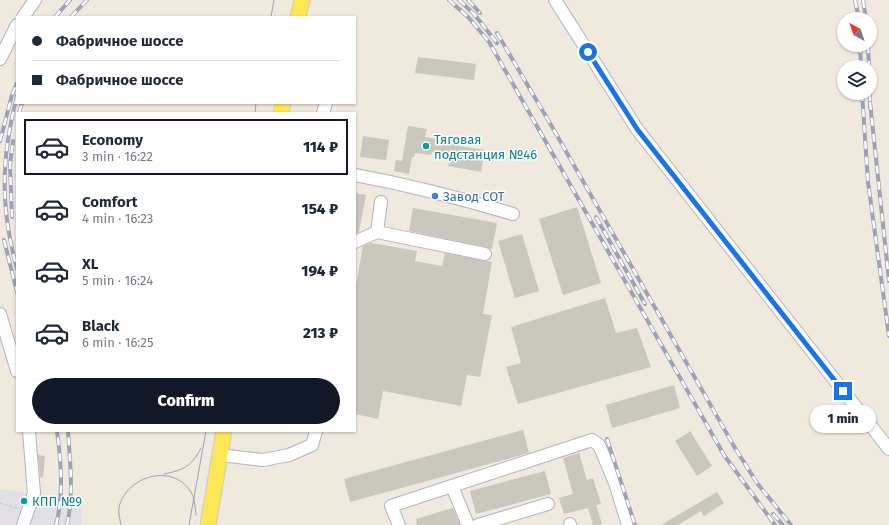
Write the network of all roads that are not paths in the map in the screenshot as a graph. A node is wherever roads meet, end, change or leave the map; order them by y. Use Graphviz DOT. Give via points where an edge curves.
graph roads {
  1 [pos="35,0"];
  2 [pos="302,0"];
  3 [pos="555,0"];
  4 [pos="24,16"];
  5 [pos="298,16"];
  6 [pos="16,27"];
  7 [pos="0,59"];
  8 [pos="356,175"];
  9 [pos="381,202"];
  10 [pos="513,214"];
  11 [pos="377,232"];
  12 [pos="356,242"];
  13 [pos="485,254"];
  14 [pos="0,314"];
  15 [pos="16,368"];
  16 [pos="29,432"];
  17 [pos="224,432"];
  18 [pos="316,432"];
  19 [pos="889,449"];
  20 [pos="220,455"];
  21 [pos="452,486"];
  22 [pos="548,504"];
  23 [pos="23,525"];
  24 [pos="208,525"];
  25 [pos="398,525"];
  26 [pos="468,525"];
  27 [pos="478,525"];
  28 [pos="628,525"];
  1 -- 4 [label="street"];
  2 -- 5 [label="main road"];
  3 -- 19 [label="street" via="637,129"];
  6 -- 7 [label="street"];
  8 -- 10 [label="street" via="454,196"];
  9 -- 11 [label="street"];
  11 -- 12 [label="street"];
  11 -- 13 [label="street"];
  14 -- 15 [label="street"];
  16 -- 23 [label="street" via="34,493"];
  17 -- 20 [label="main road"];
  18 -- 20 [label="street" via="312,445 289,455 263,460"];
  20 -- 24 [label="main road"];
  21 -- 25 [label="street" via="391,506"];
  21 -- 26 [label="street"];
  21 -- 28 [label="street" via="592,440 600,445"];
  22 -- 27 [label="street"];
}
